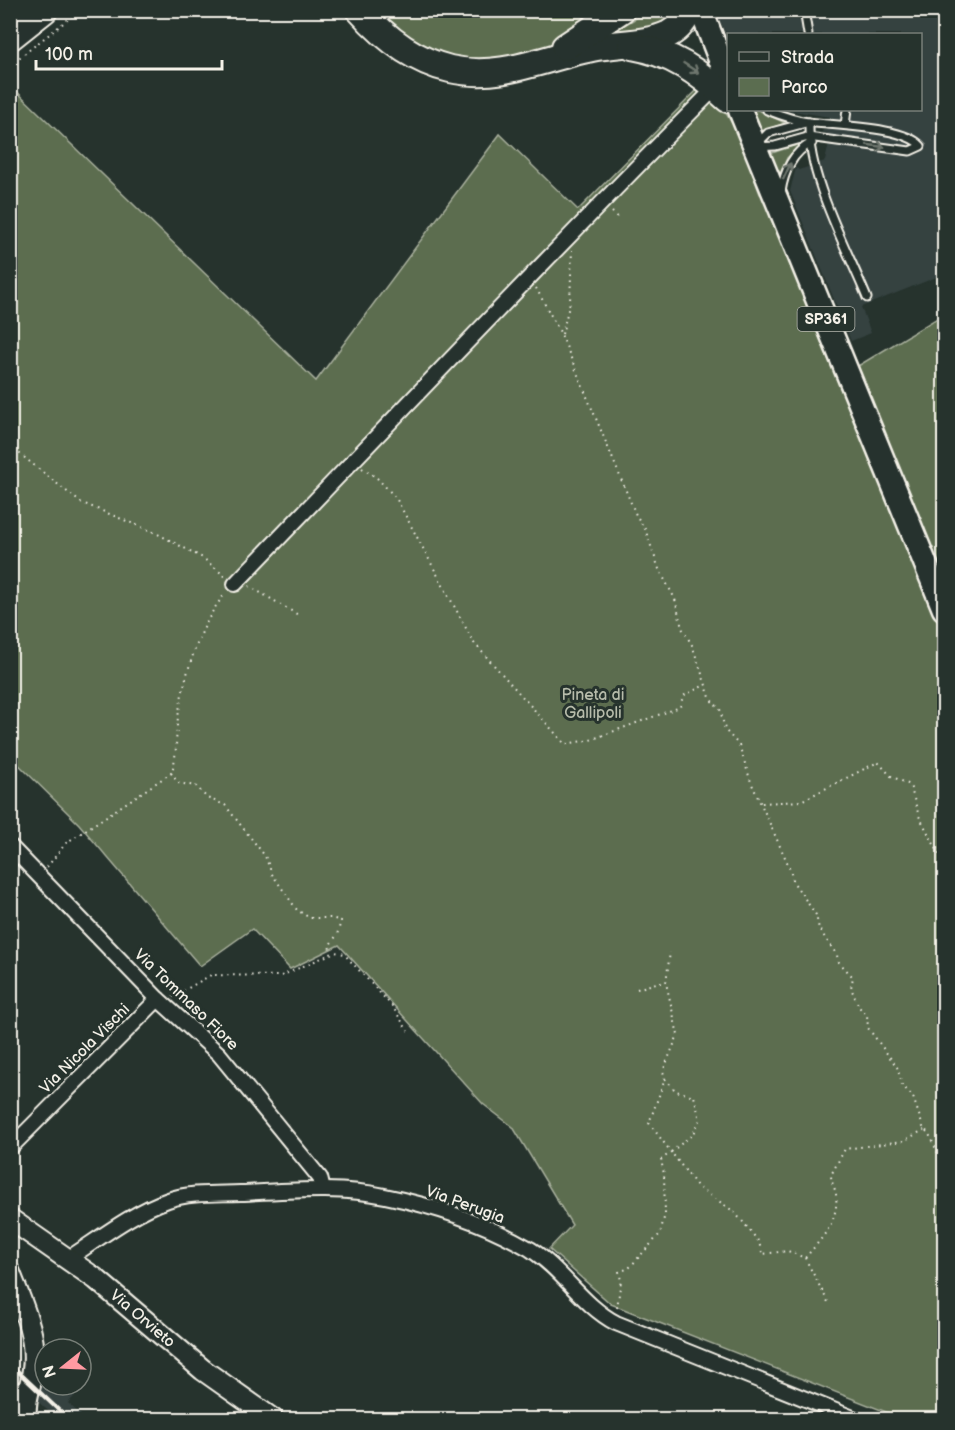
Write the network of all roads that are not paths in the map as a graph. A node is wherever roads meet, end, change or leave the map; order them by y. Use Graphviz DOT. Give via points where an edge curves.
graph roads {
  1 [pos="29,10"];
  2 [pos="44,10"];
  3 [pos="360,10"];
  4 [pos="368,10"];
  5 [pos="612,10"];
  6 [pos="621,10"];
  7 [pos="690,10"];
  8 [pos="701,10"];
  9 [pos="804,10"];
  10 [pos="10,26"];
  11 [pos="589,33"];
  12 [pos="808,33"];
  13 [pos="387,36"];
  14 [pos="10,37"];
  15 [pos="623,44"];
  16 [pos="539,62"];
  17 [pos="724,89"];
  18 [pos="740,111"];
  19 [pos="770,111"];
  20 [pos="847,111"];
  21 [pos="808,122"];
  22 [pos="845,125"];
  23 [pos="809,141"];
  24 [pos="754,147"];
  25 [pos="779,206"];
  26 [pos="867,298"];
  27 [pos="237,581"];
  28 [pos="945,609"];
  29 [pos="10,846"];
  30 [pos="161,1001"];
  31 [pos="10,1148"];
  32 [pos="323,1190"];
  33 [pos="10,1219"];
  34 [pos="66,1260"];
  35 [pos="10,1273"];
  36 [pos="18,1392"];
  37 [pos="26,1419"];
  38 [pos="274,1419"];
  39 [pos="858,1419"];
  1 -- 10 [label="highway"];
  2 -- 14 [label="highway"];
  3 -- 13 [label="highway"];
  4 -- 13 [label="highway"];
  5 -- 11 [label="highway"];
  6 -- 11 [label="highway"];
  7 -- 15 [label="highway" via="683,24 667,35"];
  8 -- 17 [label="main road"];
  9 -- 12 [label="lane"];
  11 -- 16 [label="highway"];
  13 -- 16 [label="highway" via="425,61 468,72 502,73"];
  15 -- 16 [label="highway"];
  15 -- 17 [label="highway, one-way" via="681,61"];
  17 -- 27 [label="street" via="529,274"];
  18 -- 24 [label="main road, SP361"];
  19 -- 21 [label="lane"];
  20 -- 22 [label="lane"];
  21 -- 22 [label="lane"];
  21 -- 23 [label="lane"];
  21 -- 24 [label="lane" via="768,134"];
  23 -- 22 [label="lane, one-way" via="830,139 910,151 921,146 909,137"];
  23 -- 24 [label="lane"];
  25 -- 23 [label="lane, one-way" via="783,179"];
  23 -- 26 [label="lane" via="815,170"];
  24 -- 25 [label="main road, SP361"];
  25 -- 28 [label="main road, SP361" via="934,574"];
  29 -- 30 [label="street, Via Tommaso Fiore"];
  30 -- 31 [label="street, Via Nicola Vischi"];
  30 -- 32 [label="street, Via Tommaso Fiore" via="219,1054 320,1178"];
  32 -- 34 [label="street, Via Perugia" via="170,1199 134,1216"];
  32 -- 39 [label="street, Via Perugia" via="384,1196 471,1221 532,1250 598,1313 616,1323"];
  33 -- 34 [label="street, Via Orvieto"];
  34 -- 38 [label="street, Via Orvieto" via="96,1279 203,1370"];
  35 -- 36 [label="street" via="32,1340 33,1369"];
  36 -- 37 [label="street"];
}
